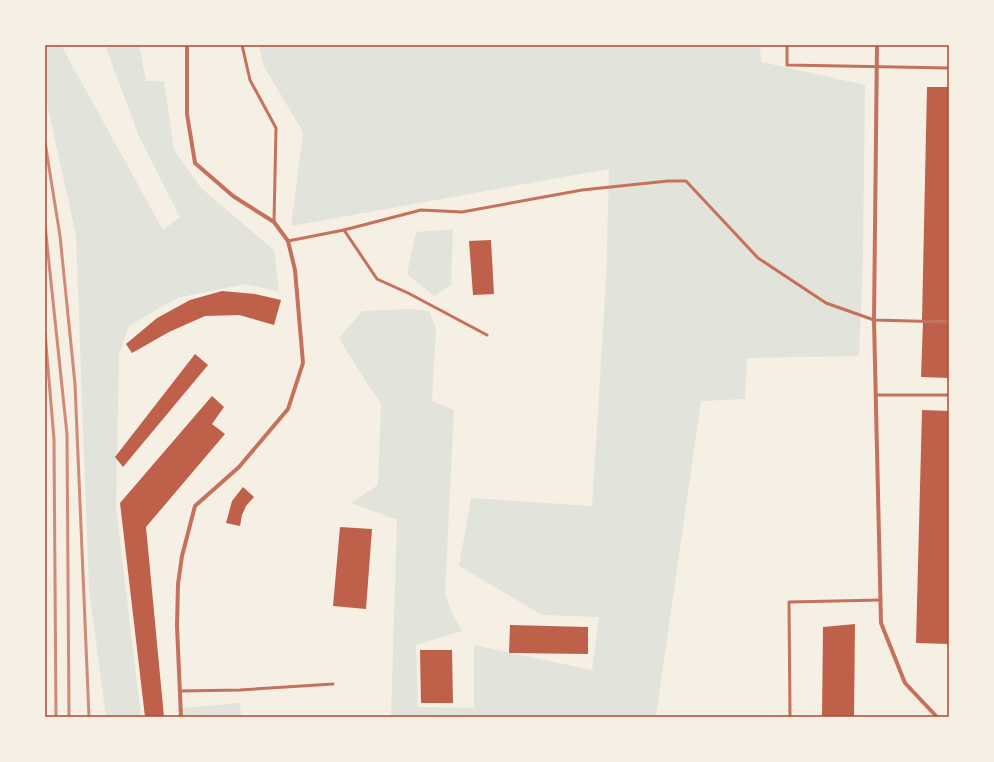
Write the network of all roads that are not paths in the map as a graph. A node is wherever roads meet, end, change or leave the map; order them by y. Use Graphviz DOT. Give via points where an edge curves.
graph roads {
  1 [pos="187,45"];
  2 [pos="242,45"];
  3 [pos="787,45"];
  4 [pos="877,45"];
  5 [pos="877,66"];
  6 [pos="949,68"];
  7 [pos="274,222"];
  8 [pos="344,230"];
  9 [pos="288,241"];
  10 [pos="874,320"];
  11 [pos="949,322"];
  12 [pos="487,336"];
  13 [pos="876,395"];
  14 [pos="949,395"];
  15 [pos="881,600"];
  16 [pos="334,684"];
  17 [pos="180,691"];
  18 [pos="181,717"];
  19 [pos="790,717"];
  20 [pos="937,717"];
  1 -- 7 [label="street" via="187,114 195,163 233,196"];
  2 -- 7 [label="lane" via="250,80 276,128"];
  3 -- 5 [label="lane" via="787,65"];
  4 -- 5 [label="street"];
  5 -- 6 [label="lane"];
  5 -- 10 [label="street"];
  7 -- 9 [label="street"];
  8 -- 9 [label="lane"];
  8 -- 10 [label="lane" via="421,210 462,212 582,190 686,181 758,258 826,302"];
  8 -- 12 [label="lane" via="377,279"];
  9 -- 17 [label="street" via="295,270 303,363 288,409 240,467 195,506 182,556 178,584"];
  10 -- 11 [label="lane"];
  10 -- 13 [label="street"];
  13 -- 14 [label="lane"];
  13 -- 15 [label="street"];
  15 -- 19 [label="lane" via="789,602"];
  15 -- 20 [label="street" via="881,623 905,683"];
  16 -- 17 [label="lane"];
  17 -- 18 [label="street"];
}
